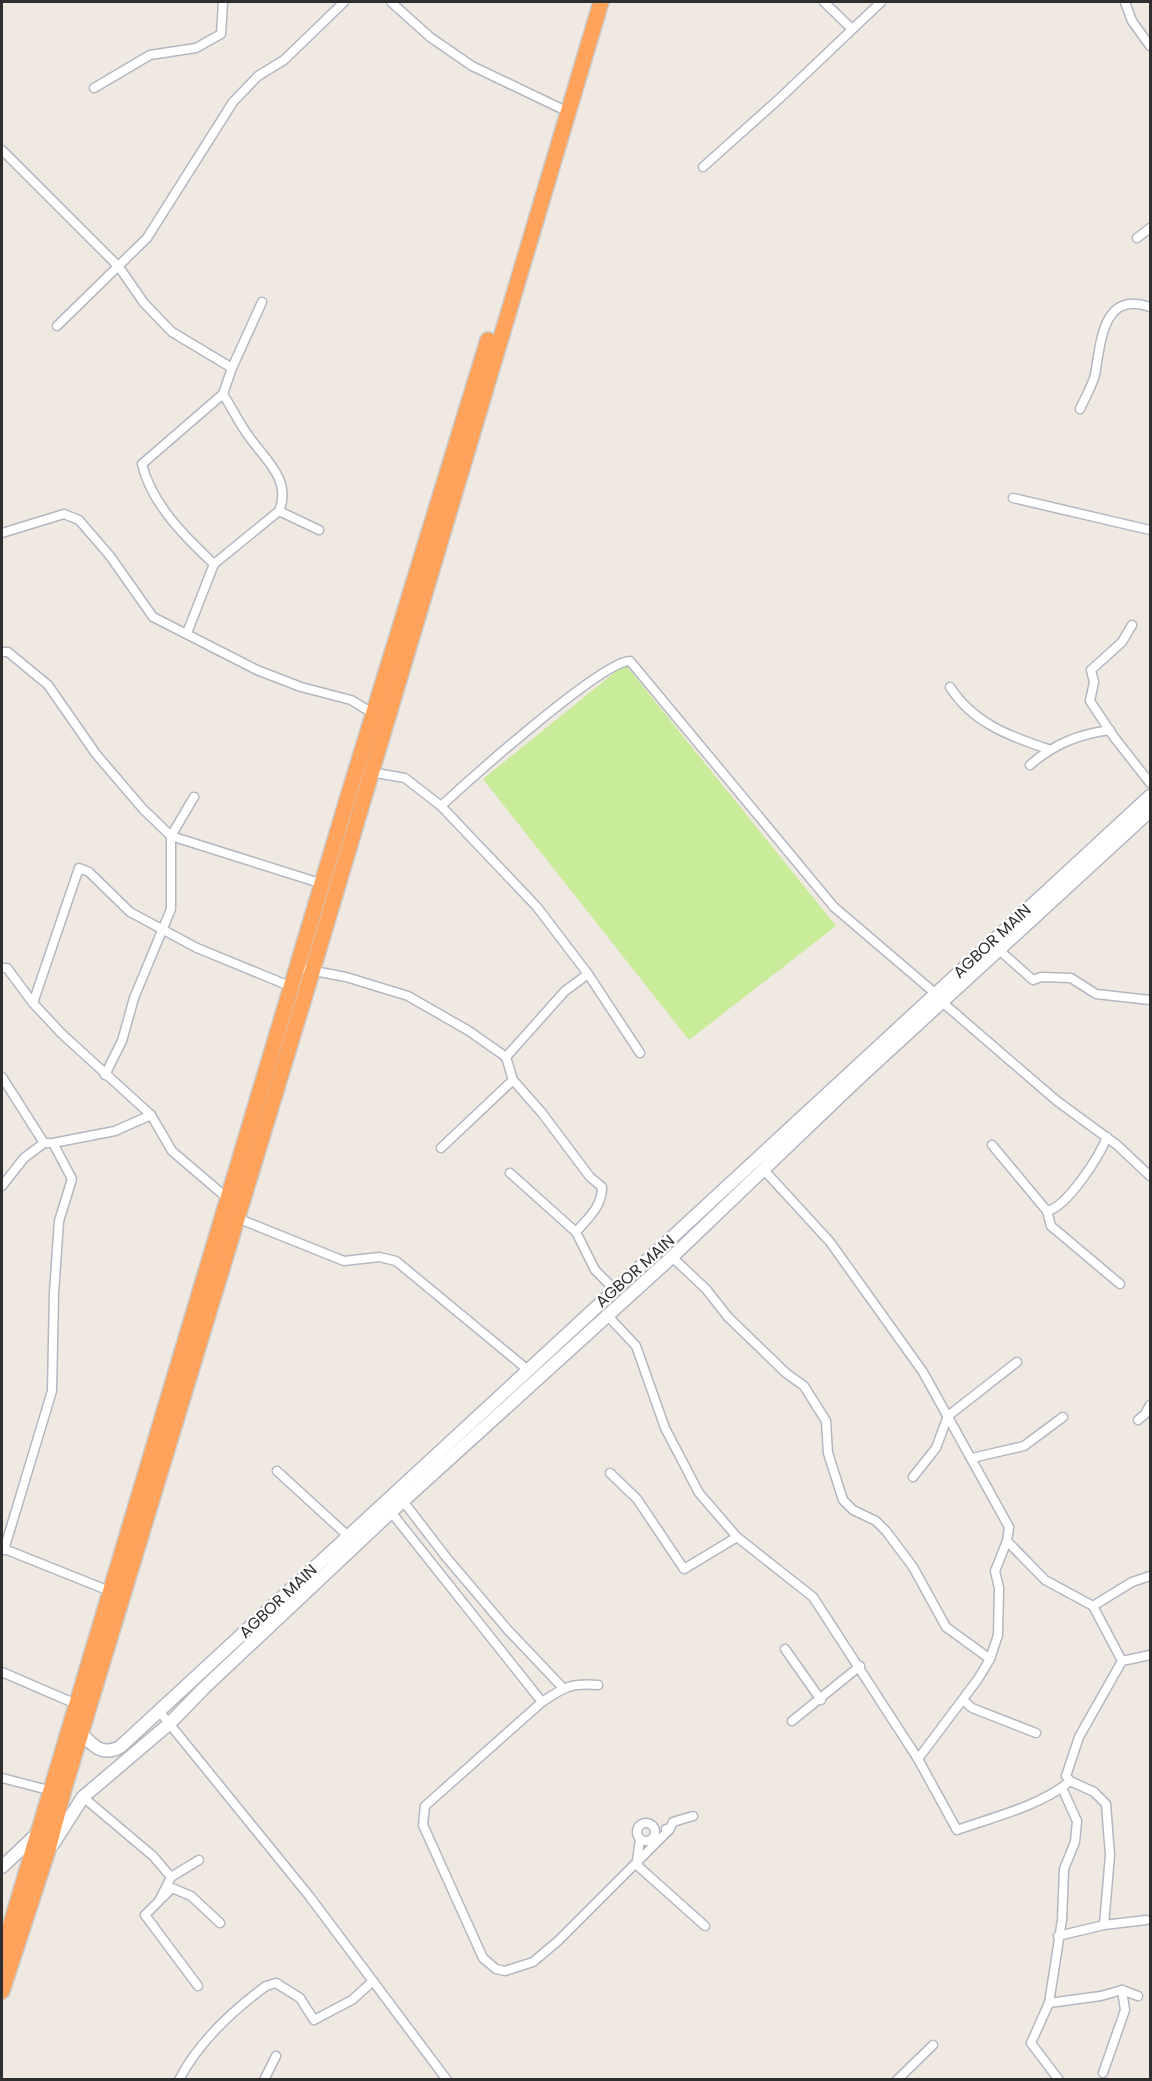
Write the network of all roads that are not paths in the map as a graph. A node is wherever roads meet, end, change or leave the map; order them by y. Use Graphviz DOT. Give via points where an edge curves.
graph roads {
  1 [pos="223,2"];
  2 [pos="344,2"];
  3 [pos="391,2"];
  4 [pos="590,2"];
  5 [pos="601,2"];
  6 [pos="824,2"];
  7 [pos="881,2"];
  8 [pos="1125,2"];
  9 [pos="852,29"];
  10 [pos="1150,46"];
  11 [pos="94,88"];
  12 [pos="560,108"];
  13 [pos="2,150"];
  14 [pos="703,167"];
  15 [pos="1150,228"];
  16 [pos="1137,238"];
  17 [pos="119,267"];
  18 [pos="262,302"];
  19 [pos="1150,307"];
  20 [pos="57,326"];
  21 [pos="232,368"];
  22 [pos="223,394"];
  23 [pos="1080,409"];
  24 [pos="1013,498"];
  25 [pos="279,512"];
  26 [pos="319,530"];
  27 [pos="1150,530"];
  28 [pos="2,533"];
  29 [pos="214,564"];
  30 [pos="1132,625"];
  31 [pos="187,633"];
  32 [pos="2,652"];
  33 [pos="950,687"];
  34 [pos="374,714"];
  35 [pos="1110,730"];
  36 [pos="1048,749"];
  37 [pos="1030,765"];
  38 [pos="370,772"];
  39 [pos="1150,783"];
  40 [pos="1150,796"];
  41 [pos="194,797"];
  42 [pos="441,806"];
  43 [pos="1150,811"];
  44 [pos="171,836"];
  45 [pos="323,884"];
  46 [pos="162,928"];
  47 [pos="999,950"];
  48 [pos="2,968"];
  49 [pos="305,970"];
  50 [pos="588,974"];
  51 [pos="292,987"];
  52 [pos="939,998"];
  53 [pos="1150,1000"];
  54 [pos="33,1003"];
  55 [pos="640,1053"];
  56 [pos="506,1057"];
  57 [pos="105,1074"];
  58 [pos="2,1077"];
  59 [pos="513,1080"];
  60 [pos="151,1115"];
  61 [pos="1107,1137"];
  62 [pos="49,1143"];
  63 [pos="992,1145"];
  64 [pos="441,1148"];
  65 [pos="764,1170"];
  66 [pos="510,1173"];
  67 [pos="1150,1176"];
  68 [pos="2,1186"];
  69 [pos="227,1198"];
  70 [pos="1047,1211"];
  71 [pos="237,1218"];
  72 [pos="576,1232"];
  73 [pos="672,1257"];
  74 [pos="1120,1284"];
  75 [pos="614,1289"];
  76 [pos="606,1314"];
  77 [pos="1017,1362"];
  78 [pos="528,1370"];
  79 [pos="1150,1405"];
  80 [pos="948,1416"];
  81 [pos="1063,1417"];
  82 [pos="1138,1420"];
  83 [pos="972,1458"];
  84 [pos="277,1471"];
  85 [pos="610,1473"];
  86 [pos="913,1477"];
  87 [pos="403,1501"];
  88 [pos="391,1512"];
  89 [pos="348,1536"];
  90 [pos="737,1538"];
  91 [pos="1007,1541"];
  92 [pos="3,1549"];
  93 [pos="1150,1576"];
  94 [pos="112,1592"];
  95 [pos="1094,1606"];
  96 [pos="785,1649"];
  97 [pos="1150,1655"];
  98 [pos="990,1659"];
  99 [pos="1122,1661"];
  100 [pos="860,1666"];
  101 [pos="2,1672"];
  102 [pos="598,1685"];
  103 [pos="563,1688"];
  104 [pos="821,1700"];
  105 [pos="963,1700"];
  106 [pos="542,1702"];
  107 [pos="76,1704"];
  108 [pos="159,1711"];
  109 [pos="792,1721"];
  110 [pos="170,1724"];
  111 [pos="1036,1733"];
  112 [pos="82,1734"];
  113 [pos="918,1759"];
  114 [pos="2,1779"];
  115 [pos="1070,1781"];
  116 [pos="1062,1788"];
  117 [pos="52,1791"];
  118 [pos="83,1797"];
  119 [pos="693,1816"];
  120 [pos="654,1827"];
  121 [pos="669,1830"];
  122 [pos="40,1831"];
  123 [pos="640,1839"];
  124 [pos="47,1853"];
  125 [pos="199,1860"];
  126 [pos="637,1861"];
  127 [pos="2,1867"];
  128 [pos="171,1877"];
  129 [pos="159,1901"];
  130 [pos="1146,1920"];
  131 [pos="220,1923"];
  132 [pos="1104,1924"];
  133 [pos="705,1926"];
  134 [pos="1058,1936"];
  135 [pos="2,1954"];
  136 [pos="373,1980"];
  137 [pos="198,1986"];
  138 [pos="1122,1990"];
  139 [pos="2,1991"];
  140 [pos="1138,1996"];
  141 [pos="1050,2003"];
  142 [pos="933,2045"];
  143 [pos="276,2056"];
  144 [pos="1103,2073"];
  145 [pos="179,2079"];
  146 [pos="264,2079"];
  147 [pos="447,2079"];
  148 [pos="897,2079"];
  149 [pos="1059,2079"];
  1 -- 11 [label="street" via="221,34 196,48 150,55"];
  2 -- 17 [label="street" via="233,102 147,238"];
  3 -- 12 [label="street" via="430,37 472,66"];
  4 -- 12 [label="highway"];
  5 -- 38 [label="highway"];
  6 -- 9 [label="street"];
  7 -- 9 [label="street"];
  8 -- 10 [label="street" via="1132,21"];
  9 -- 14 [label="street"];
  12 -- 34 [label="highway"];
  13 -- 17 [label="street"];
  15 -- 16 [label="street"];
  17 -- 20 [label="street"];
  17 -- 21 [label="street" via="144,303 172,332"];
  18 -- 21 [label="street"];
  19 -- 23 [label="street" via="1133,303 1114,312 1100,337 1094,376"];
  21 -- 22 [label="street"];
  22 -- 25 [label="street" via="249,438 276,468 283,502"];
  22 -- 29 [label="street" via="142,464 158,501"];
  24 -- 27 [label="street"];
  25 -- 26 [label="street"];
  25 -- 29 [label="street"];
  28 -- 31 [label="street" via="64,514 79,519 153,617"];
  29 -- 31 [label="street"];
  30 -- 35 [label="street" via="1122,642 1091,670 1094,682 1090,701"];
  31 -- 34 [label="street" via="257,670 351,700"];
  32 -- 44 [label="street" via="8,652 48,685 96,753"];
  33 -- 36 [label="street" via="983,722"];
  34 -- 45 [label="highway"];
  35 -- 36 [label="street" via="1087,733"];
  35 -- 39 [label="street"];
  36 -- 37 [label="street"];
  38 -- 42 [label="street" via="405,778"];
  38 -- 49 [label="highway"];
  40 -- 52 [label="main road, AGBOR MAIN"];
  41 -- 44 [label="street"];
  42 -- 50 [label="street" via="537,907"];
  42 -- 52 [label="street" via="552,711 604,673 630,661 834,907"];
  43 -- 47 [label="main road, AGBOR MAIN"];
  44 -- 45 [label="street"];
  44 -- 46 [label="street" via="171,909"];
  45 -- 49 [label="highway"];
  46 -- 51 [label="street" via="197,948"];
  46 -- 54 [label="street" via="130,912 89,872 79,868"];
  46 -- 57 [label="street" via="134,998 122,1041"];
  47 -- 52 [label="main road, AGBOR MAIN"];
  47 -- 53 [label="street" via="1034,980 1041,976 1071,978 1096,994"];
  48 -- 54 [label="street" via="7,968"];
  49 -- 51 [label="highway"];
  49 -- 56 [label="street" via="346,977 408,996 469,1030"];
  49 -- 71 [label="highway"];
  50 -- 55 [label="street"];
  50 -- 56 [label="street" via="565,991"];
  51 -- 69 [label="highway"];
  52 -- 61 [label="street" via="1057,1101"];
  52 -- 65 [label="main road, AGBOR MAIN"];
  52 -- 75 [label="main road, AGBOR MAIN"];
  54 -- 57 [label="street"];
  56 -- 59 [label="street"];
  57 -- 60 [label="street"];
  58 -- 62 [label="street"];
  59 -- 64 [label="street"];
  59 -- 72 [label="street" via="602,1187 602,1199"];
  60 -- 62 [label="street" via="115,1131"];
  60 -- 69 [label="street" via="172,1151"];
  61 -- 67 [label="street"];
  61 -- 70 [label="street" via="1098,1158 1063,1204"];
  62 -- 68 [label="street" via="24,1158"];
  62 -- 92 [label="street" via="72,1179 59,1221 52,1391"];
  63 -- 70 [label="street"];
  65 -- 73 [label="main road, AGBOR MAIN"];
  65 -- 80 [label="street" via="830,1242 923,1372"];
  66 -- 72 [label="street"];
  69 -- 94 [label="highway"];
  70 -- 74 [label="street" via="1051,1226"];
  71 -- 78 [label="street" via="344,1261 379,1257 396,1261"];
  71 -- 112 [label="highway"];
  72 -- 75 [label="street" via="595,1270"];
  73 -- 76 [label="main road, AGBOR MAIN"];
  73 -- 98 [label="street" via="706,1289 728,1317 804,1386 826,1421 828,1453 843,1500 886,1531 913,1567 946,1627"];
  75 -- 78 [label="main road, AGBOR MAIN"];
  76 -- 87 [label="main road, AGBOR MAIN"];
  76 -- 90 [label="street" via="636,1346 665,1428 699,1493"];
  77 -- 80 [label="street"];
  78 -- 89 [label="main road, AGBOR MAIN"];
  79 -- 82 [label="street"];
  80 -- 83 [label="street"];
  80 -- 86 [label="street" via="936,1449"];
  81 -- 83 [label="street" via="1024,1446"];
  83 -- 91 [label="street" via="1009,1527"];
  84 -- 89 [label="street"];
  85 -- 90 [label="street" via="636,1499 684,1569"];
  87 -- 88 [label="main road, AGBOR MAIN"];
  87 -- 103 [label="street" via="507,1629"];
  88 -- 106 [label="street"];
  88 -- 110 [label="main road, AGBOR MAIN"];
  89 -- 108 [label="main road, AGBOR MAIN"];
  90 -- 100 [label="street" via="813,1597"];
  91 -- 95 [label="street" via="1045,1580"];
  91 -- 98 [label="street" via="995,1571 999,1588 998,1635"];
  92 -- 94 [label="street"];
  93 -- 95 [label="street" via="1132,1582"];
  94 -- 107 [label="highway"];
  95 -- 99 [label="street"];
  96 -- 104 [label="street"];
  97 -- 99 [label="street"];
  98 -- 105 [label="street"];
  99 -- 115 [label="street" via="1079,1737 1066,1776"];
  100 -- 104 [label="street"];
  100 -- 113 [label="street"];
  101 -- 107 [label="street"];
  102 -- 103 [label="street" via="576,1683"];
  103 -- 106 [label="street"];
  104 -- 109 [label="street"];
  105 -- 111 [label="street" via="972,1708"];
  105 -- 113 [label="street"];
  106 -- 126 [label="street" via="429,1800 422,1817 483,1958 504,1971 533,1962"];
  107 -- 117 [label="highway"];
  108 -- 110 [label="street"];
  108 -- 112 [label="main road, AGBOR MAIN" via="120,1747 108,1752"];
  110 -- 118 [label="main road, AGBOR MAIN"];
  110 -- 136 [label="street"];
  112 -- 124 [label="highway"];
  113 -- 116 [label="street" via="957,1830"];
  114 -- 117 [label="street"];
  115 -- 116 [label="street"];
  115 -- 132 [label="street" via="1094,1792 1106,1804 1110,1855"];
  116 -- 134 [label="street" via="1077,1821 1075,1842 1064,1869"];
  117 -- 122 [label="highway"];
  118 -- 124 [label="main road, AGBOR MAIN"];
  118 -- 128 [label="street" via="153,1856"];
  119 -- 121 [label="street" via="673,1822"];
  120 -- 121 [label="street"];
  120 -- 123 [label="street" via="652,1839"];
  120 -- 123 [label="street" via="648,1823 640,1826"];
  121 -- 126 [label="street"];
  122 -- 127 [label="main road"];
  122 -- 135 [label="highway"];
  123 -- 126 [label="street"];
  124 -- 139 [label="highway"];
  125 -- 128 [label="street"];
  126 -- 133 [label="street"];
  128 -- 129 [label="street"];
  129 -- 131 [label="street" via="172,1888 191,1896"];
  129 -- 137 [label="street" via="145,1915"];
  130 -- 132 [label="street"];
  132 -- 134 [label="street"];
  134 -- 141 [label="street"];
  136 -- 145 [label="street" via="352,2000 314,2020 300,1998 276,1983 266,1986 219,2025 191,2056"];
  136 -- 147 [label="street"];
  138 -- 140 [label="street"];
  138 -- 141 [label="street"];
  138 -- 144 [label="street" via="1125,2010"];
  141 -- 149 [label="street" via="1031,2043"];
  142 -- 148 [label="street"];
  143 -- 146 [label="street"];
}
